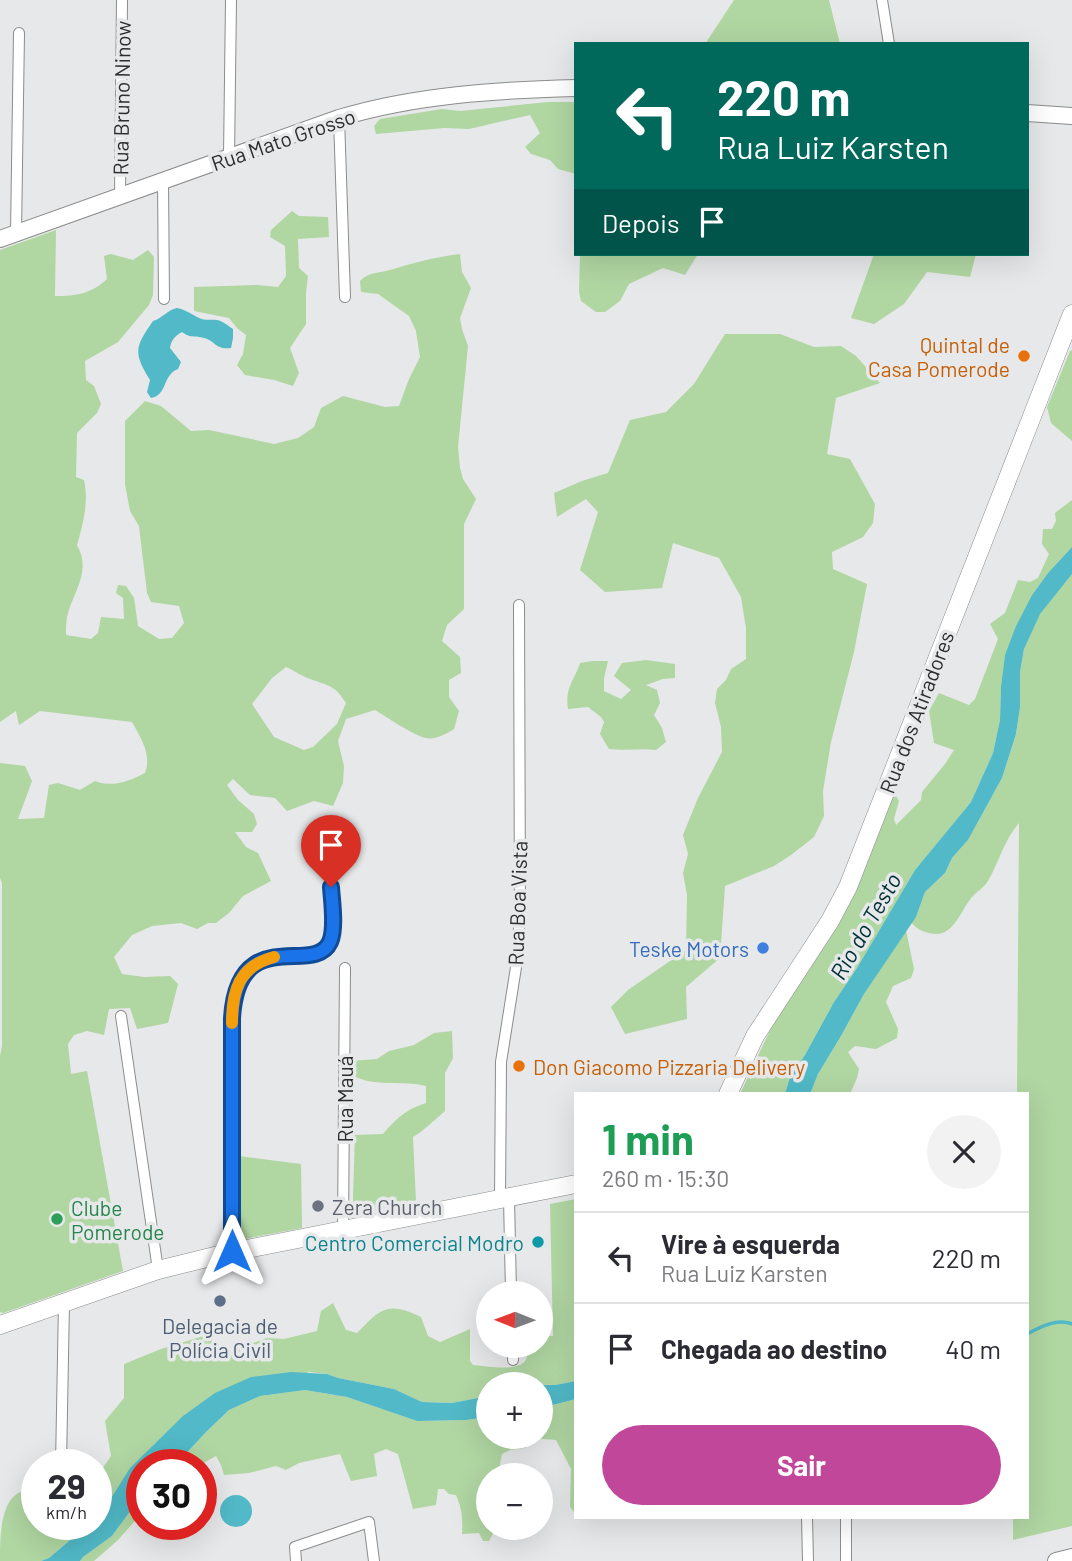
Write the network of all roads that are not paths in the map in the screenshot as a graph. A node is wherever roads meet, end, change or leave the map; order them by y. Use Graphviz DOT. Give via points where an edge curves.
graph roads {
  1 [pos="122,0"];
  2 [pos="231,0"];
  3 [pos="882,0"];
  4 [pos="19,33"];
  5 [pos="889,42"];
  6 [pos="574,88"];
  7 [pos="1029,113"];
  8 [pos="1072,116"];
  9 [pos="340,118"];
  10 [pos="229,157"];
  11 [pos="163,181"];
  12 [pos="120,196"];
  13 [pos="8,236"];
  14 [pos="345,297"];
  15 [pos="164,299"];
  16 [pos="1072,314"];
  17 [pos="519,605"];
  18 [pos="331,887"];
  19 [pos="345,968"];
  20 [pos="121,1016"];
  21 [pos="729,1092"];
  22 [pos="574,1185"];
  23 [pos="504,1199"];
  24 [pos="343,1230"];
  25 [pos="232,1251"];
  26 [pos="158,1270"];
  27 [pos="510,1281"];
  28 [pos="64,1302"];
  29 [pos="0,1325"];
  30 [pos="61,1449"];
  31 [pos="807,1519"];
  32 [pos="846,1519"];
  33 [pos="1072,1557"];
  34 [pos="296,1561"];
  35 [pos="374,1561"];
  36 [pos="808,1561"];
  37 [pos="846,1561"];
  38 [pos="1056,1561"];
  1 -- 12 [label="street, Rua Bruno Ninow"];
  2 -- 10 [label="street"];
  3 -- 5 [label="street"];
  4 -- 13 [label="street"];
  6 -- 9 [label="street, Rua Mato Grosso" via="421,100"];
  7 -- 8 [label="street"];
  9 -- 10 [label="street, Rua Mato Grosso"];
  9 -- 14 [label="street"];
  10 -- 11 [label="street, Rua Mato Grosso"];
  11 -- 12 [label="street, Rua Mato Grosso"];
  11 -- 15 [label="street"];
  12 -- 13 [label="street, Rua Mato Grosso"];
  16 -- 21 [label="main road, Rua dos Atiradores" via="848,887 755,1036"];
  17 -- 23 [label="street, Rua Boa Vista" via="520,912 501,1062"];
  18 -- 25 [label="street" via="332,932 324,949 253,965 234,993"];
  19 -- 24 [label="street, Rua Mauá"];
  20 -- 26 [label="street"];
  22 -- 23 [label="main road"];
  23 -- 24 [label="main road"];
  23 -- 27 [label="street, Rua Boa Vista"];
  24 -- 25 [label="main road"];
  25 -- 26 [label="main road"];
  26 -- 28 [label="main road"];
  28 -- 29 [label="main road"];
  28 -- 30 [label="street"];
  31 -- 36 [label="street"];
  32 -- 37 [label="street"];
  33 -- 38 [label="street"];
  34 -- 35 [label="street" via="295,1547 369,1522"];
}
